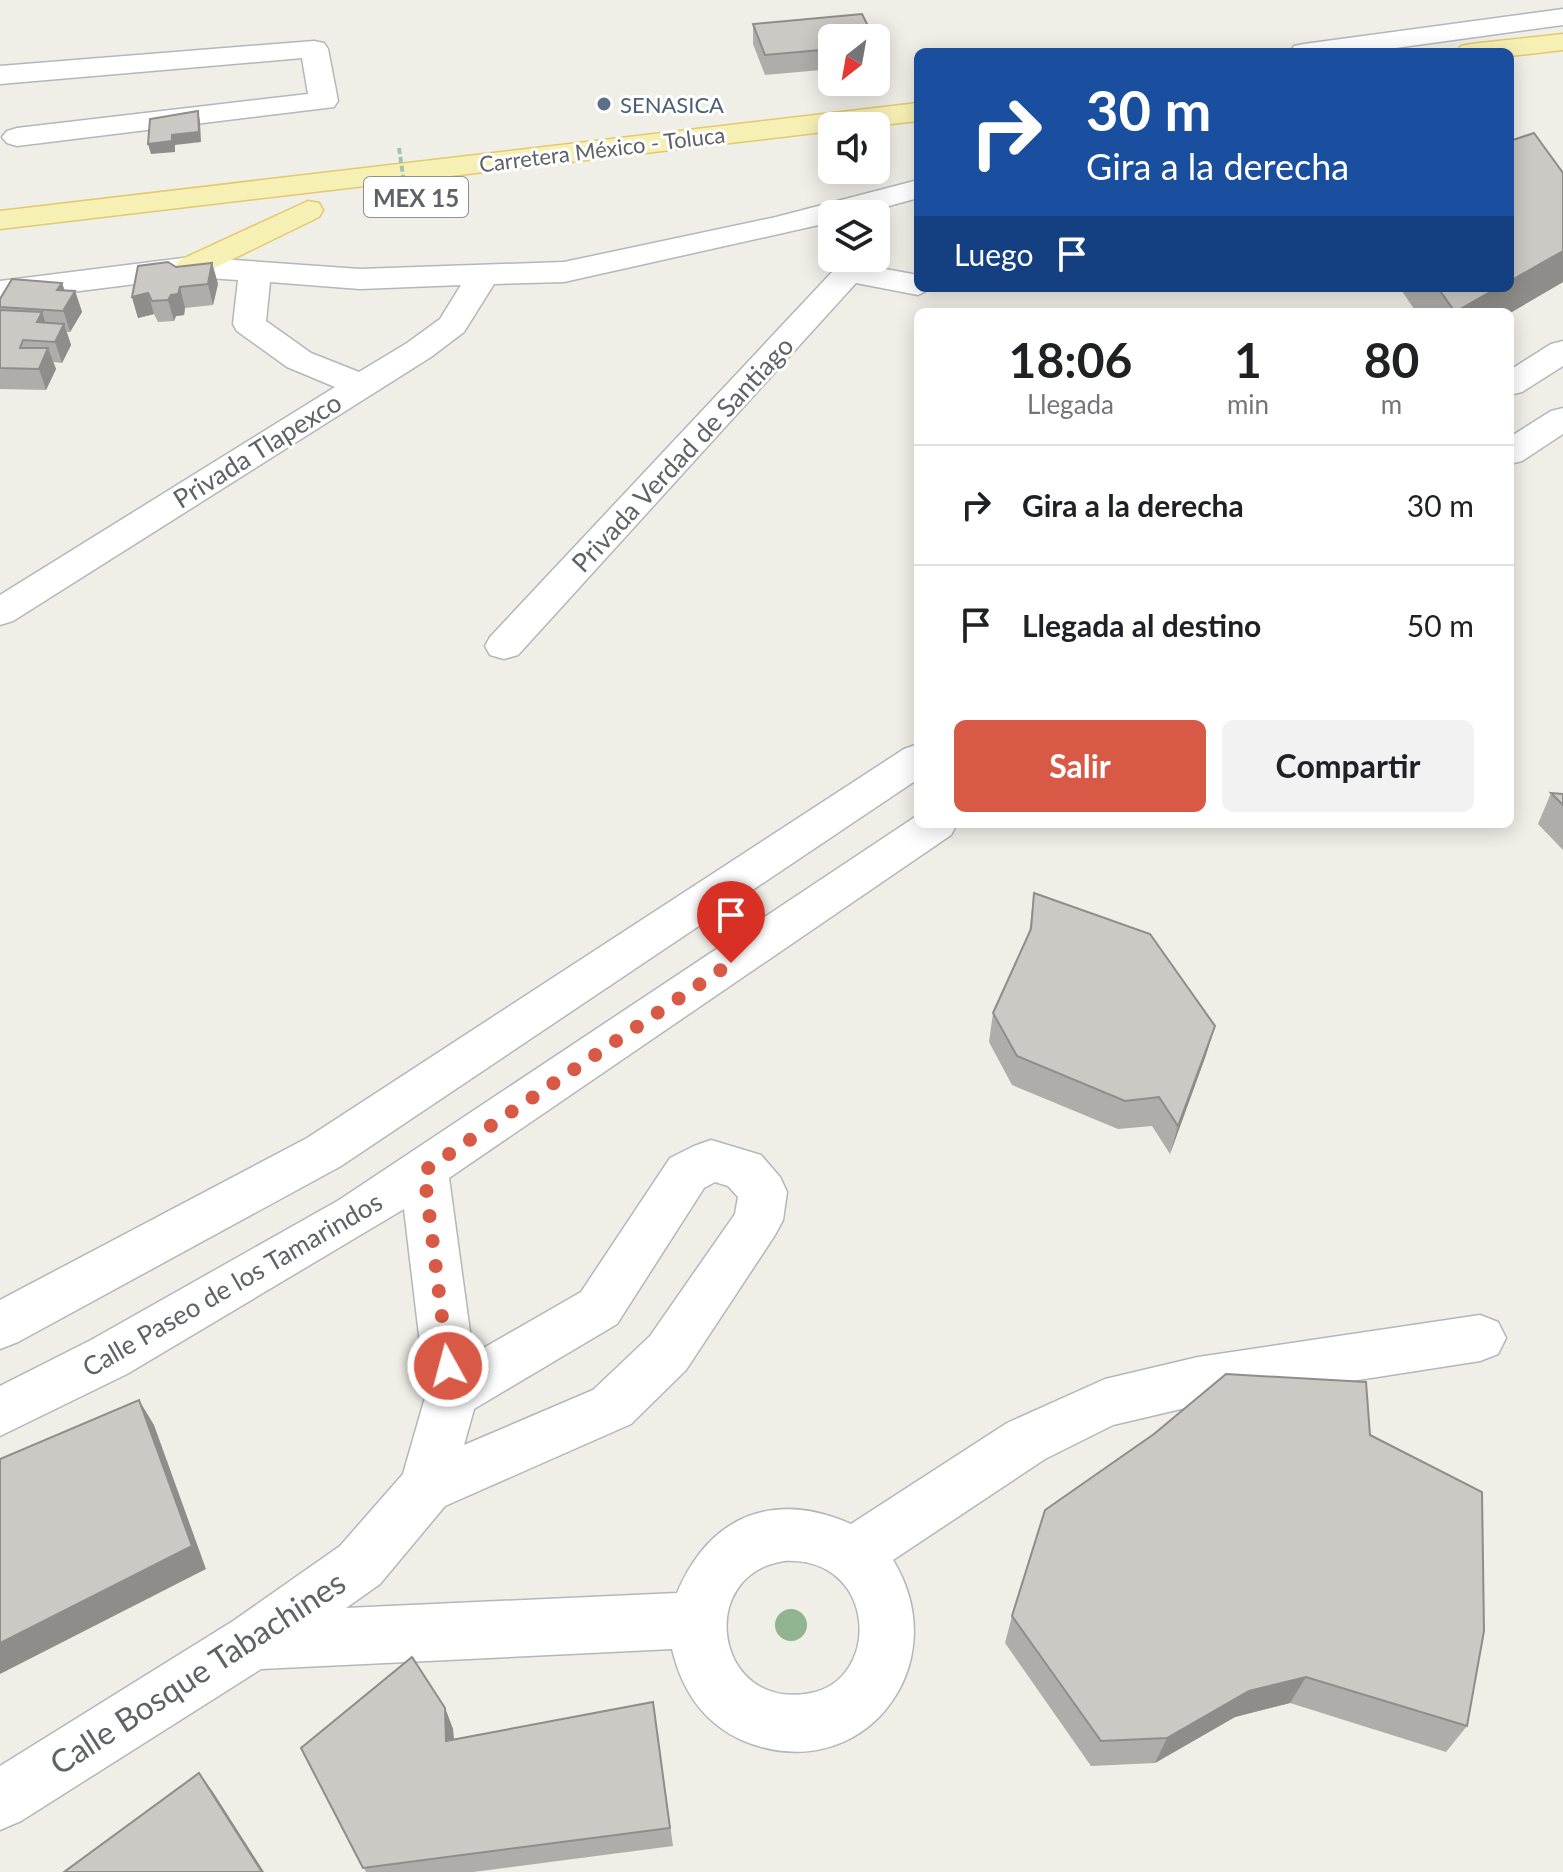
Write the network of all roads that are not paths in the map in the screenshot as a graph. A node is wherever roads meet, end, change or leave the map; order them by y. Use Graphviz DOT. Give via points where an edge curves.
graph roads {
  1 [pos="1563,17"];
  2 [pos="1563,42"];
  3 [pos="1334,48"];
  4 [pos="1508,48"];
  5 [pos="13,110"];
  6 [pos="914,112"];
  7 [pos="818,153"];
  8 [pos="914,190"];
  9 [pos="879,200"];
  10 [pos="308,210"];
  11 [pos="818,216"];
  12 [pos="0,220"];
  13 [pos="15,247"];
  14 [pos="191,267"];
  15 [pos="842,272"];
  16 [pos="872,272"];
  17 [pos="255,273"];
  18 [pos="483,275"];
  19 [pos="914,284"];
  20 [pos="0,291"];
  21 [pos="1563,351"];
  22 [pos="1514,382"];
  23 [pos="361,385"];
  24 [pos="1563,419"];
  25 [pos="1514,450"];
  26 [pos="0,612"];
  27 [pos="504,646"];
  28 [pos="914,762"];
  29 [pos="930,828"];
  30 [pos="424,1171"];
  31 [pos="0,1326"];
  32 [pos="1480,1338"];
  33 [pos="452,1394"];
  34 [pos="0,1412"];
  35 [pos="426,1488"];
  36 [pos="852,1555"];
  37 [pos="697,1620"];
  38 [pos="253,1641"];
  39 [pos="0,1800"];
  1 -- 3 [label="street"];
  2 -- 4 [label="main road"];
  5 -- 5 [label="street" via="324,101 314,49"];
  6 -- 12 [label="main road, Carretera México - Toluca / MEX 15"];
  7 -- 10 [label="main road, Carretera México - Toluca / MEX 15"];
  8 -- 9 [label="street"];
  10 -- 13 [label="main road, Carretera México - Toluca / MEX 15"];
  10 -- 14 [label="main road"];
  11 -- 18 [label="street" via="564,272"];
  14 -- 17 [label="street"];
  14 -- 20 [label="street"];
  15 -- 27 [label="street, Privada Verdad de Santiago"];
  16 -- 19 [label="street"];
  17 -- 18 [label="street" via="360,279"];
  17 -- 23 [label="street, Privada Tlapexco" via="249,324 299,360"];
  18 -- 23 [label="street" via="452,325"];
  21 -- 22 [label="street"];
  23 -- 26 [label="street, Privada Tlapexco"];
  24 -- 25 [label="street"];
  28 -- 31 [label="street" via="324,1152"];
  29 -- 30 [label="street, Calle Paseo de los Tamarindos"];
  30 -- 33 [label="street, Calle Bosque Tabachines"];
  30 -- 34 [label="street, Calle Paseo de los Tamarindos" via="109,1357"];
  32 -- 36 [label="street" via="1198,1381 1105,1403 1026,1441"];
  33 -- 35 [label="street, Calle Bosque Tabachines"];
  33 -- 35 [label="street" via="599,1308 687,1173 711,1160 744,1170 763,1192 758,1220 668,1353 612,1407"];
  35 -- 38 [label="street, Calle Bosque Tabachines" via="360,1565"];
  36 -- 37 [label="street" via="827,1541 799,1535 770,1536 743,1547 720,1567 705,1591"];
  36 -- 37 [label="street" via="872,1577 885,1605 883,1663 857,1700 817,1722 756,1718 730,1700 710,1677 699,1650"];
  37 -- 38 [label="street"];
  38 -- 39 [label="street, Calle Bosque Tabachines"];
}
